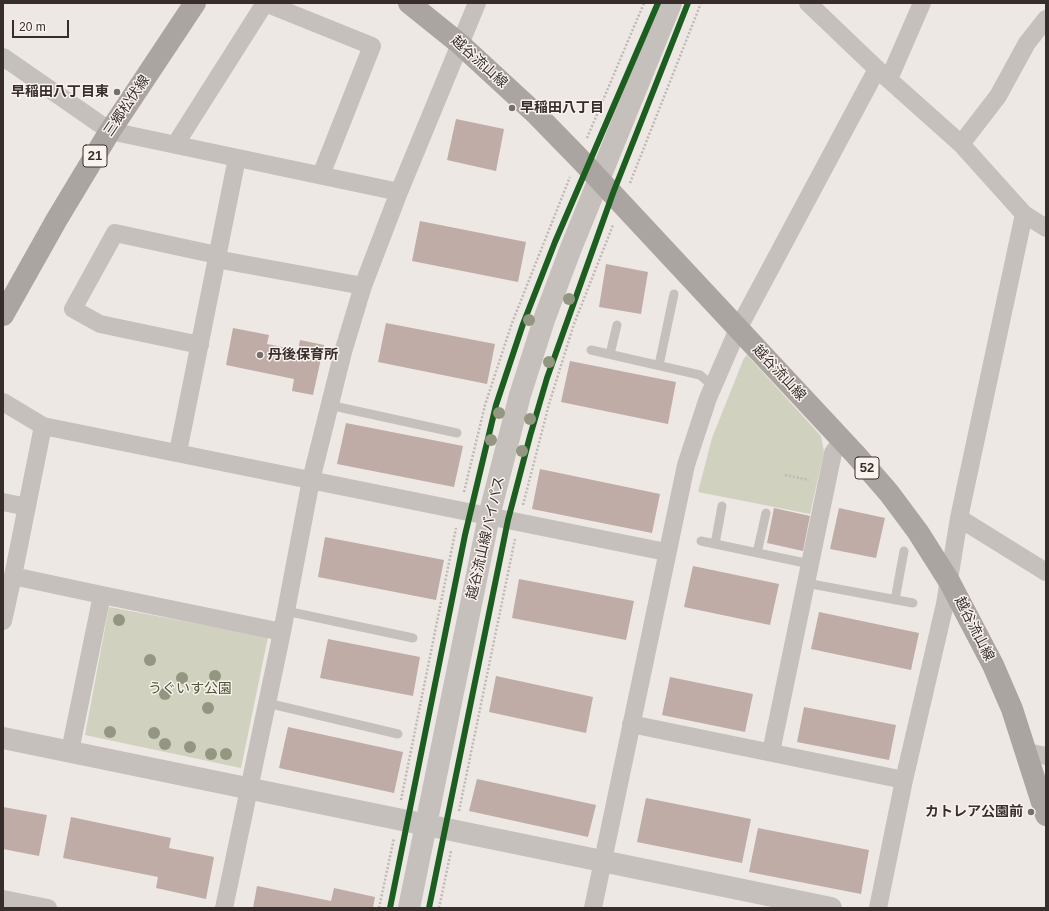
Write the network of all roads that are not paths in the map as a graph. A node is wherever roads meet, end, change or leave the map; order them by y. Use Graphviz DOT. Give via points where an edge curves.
graph roads {
  1 [pos="195,3"];
  2 [pos="409,3"];
  3 [pos="477,3"];
  4 [pos="671,3"];
  5 [pos="808,3"];
  6 [pos="922,3"];
  7 [pos="1046,19"];
  8 [pos="460,44"];
  9 [pos="3,57"];
  10 [pos="883,74"];
  11 [pos="110,131"];
  12 [pos="961,144"];
  13 [pos="176,145"];
  14 [pos="238,158"];
  15 [pos="321,175"];
  16 [pos="600,179"];
  17 [pos="400,192"];
  18 [pos="1024,214"];
  19 [pos="1046,228"];
  20 [pos="217,257"];
  21 [pos="363,286"];
  22 [pos="674,294"];
  23 [pos="3,315"];
  24 [pos="618,325"];
  25 [pos="738,329"];
  26 [pos="200,345"];
  27 [pos="591,350"];
  28 [pos="610,354"];
  29 [pos="659,366"];
  30 [pos="713,386"];
  31 [pos="3,402"];
  32 [pos="329,405"];
  33 [pos="43,426"];
  34 [pos="457,433"];
  35 [pos="842,441"];
  36 [pos="178,452"];
  37 [pos="311,480"];
  38 [pos="3,502"];
  39 [pos="722,506"];
  40 [pos="26,507"];
  41 [pos="766,513"];
  42 [pos="489,516"];
  43 [pos="959,518"];
  44 [pos="701,541"];
  45 [pos="715,544"];
  46 [pos="904,551"];
  47 [pos="666,552"];
  48 [pos="758,553"];
  49 [pos="810,564"];
  50 [pos="1046,572"];
  51 [pos="13,576"];
  52 [pos="949,580"];
  53 [pos="806,583"];
  54 [pos="102,595"];
  55 [pos="895,600"];
  56 [pos="913,603"];
  57 [pos="286,611"];
  58 [pos="3,621"];
  59 [pos="282,632"];
  60 [pos="413,638"];
  61 [pos="267,703"];
  62 [pos="631,724"];
  63 [pos="398,734"];
  64 [pos="3,738"];
  65 [pos="70,751"];
  66 [pos="771,752"];
  67 [pos="1036,754"];
  68 [pos="904,780"];
  69 [pos="248,789"];
  70 [pos="1046,815"];
  71 [pos="426,824"];
  72 [pos="602,861"];
  73 [pos="3,899"];
  74 [pos="48,908"];
  75 [pos="224,908"];
  76 [pos="409,908"];
  77 [pos="593,908"];
  78 [pos="831,908"];
  79 [pos="878,908"];
  1 -- 11 [label="main road, 三郷松伏線 / 21"];
  2 -- 8 [label="main road, 越谷流山線 / 52"];
  3 -- 8 [label="street"];
  4 -- 16 [label="street, 越谷流山線バイパス"];
  5 -- 10 [label="street"];
  6 -- 10 [label="street"];
  7 -- 12 [label="street" via="1027,43 998,96"];
  8 -- 16 [label="main road, 越谷流山線 / 52" via="537,115"];
  8 -- 17 [label="street"];
  9 -- 11 [label="street"];
  10 -- 12 [label="street"];
  10 -- 25 [label="street"];
  11 -- 13 [label="street"];
  11 -- 23 [label="main road, 三郷松伏線 / 21"];
  12 -- 18 [label="street"];
  13 -- 14 [label="street"];
  13 -- 15 [label="street" via="265,3 372,46"];
  14 -- 15 [label="street"];
  14 -- 20 [label="street"];
  15 -- 17 [label="street"];
  16 -- 25 [label="main road, 越谷流山線 / 52"];
  16 -- 42 [label="street, 越谷流山線バイパス" via="545,317 520,395"];
  17 -- 21 [label="street"];
  18 -- 19 [label="street"];
  18 -- 43 [label="street"];
  20 -- 21 [label="street"];
  20 -- 26 [label="street"];
  20 -- 26 [label="street" via="115,233 73,308 100,324"];
  21 -- 32 [label="street"];
  22 -- 29 [label="lane"];
  24 -- 28 [label="lane"];
  25 -- 30 [label="street"];
  25 -- 35 [label="main road, 越谷流山線 / 52"];
  26 -- 36 [label="street"];
  27 -- 28 [label="lane"];
  28 -- 29 [label="lane"];
  29 -- 30 [label="lane" via="700,375"];
  30 -- 47 [label="street" via="686,465"];
  31 -- 33 [label="street"];
  32 -- 34 [label="lane"];
  32 -- 37 [label="street"];
  33 -- 36 [label="street"];
  33 -- 40 [label="street"];
  35 -- 49 [label="street" via="833,453"];
  35 -- 52 [label="main road, 越谷流山線 / 52" via="889,493"];
  36 -- 37 [label="street"];
  37 -- 42 [label="street"];
  37 -- 57 [label="street"];
  38 -- 40 [label="street"];
  39 -- 45 [label="lane"];
  40 -- 51 [label="street"];
  41 -- 48 [label="lane"];
  42 -- 47 [label="street"];
  42 -- 71 [label="street, 越谷流山線バイパス"];
  43 -- 50 [label="street"];
  43 -- 52 [label="street"];
  44 -- 45 [label="lane"];
  45 -- 48 [label="lane"];
  46 -- 55 [label="lane"];
  47 -- 62 [label="street"];
  48 -- 49 [label="lane"];
  49 -- 53 [label="street"];
  51 -- 54 [label="street"];
  51 -- 58 [label="street"];
  52 -- 67 [label="main road, 越谷流山線 / 52"];
  52 -- 68 [label="street"];
  53 -- 55 [label="lane"];
  53 -- 66 [label="street"];
  54 -- 59 [label="street"];
  54 -- 65 [label="street"];
  55 -- 56 [label="lane"];
  57 -- 59 [label="street"];
  57 -- 60 [label="lane"];
  59 -- 61 [label="street"];
  61 -- 63 [label="lane"];
  61 -- 69 [label="street"];
  62 -- 66 [label="street"];
  62 -- 72 [label="street"];
  64 -- 65 [label="street"];
  65 -- 69 [label="street"];
  66 -- 68 [label="street"];
  67 -- 70 [label="main road, 越谷流山線 / 52"];
  68 -- 79 [label="street"];
  69 -- 71 [label="street"];
  69 -- 75 [label="street"];
  71 -- 72 [label="street"];
  71 -- 76 [label="street, 越谷流山線バイパス"];
  72 -- 77 [label="street"];
  72 -- 78 [label="street"];
  73 -- 74 [label="street"];
}
